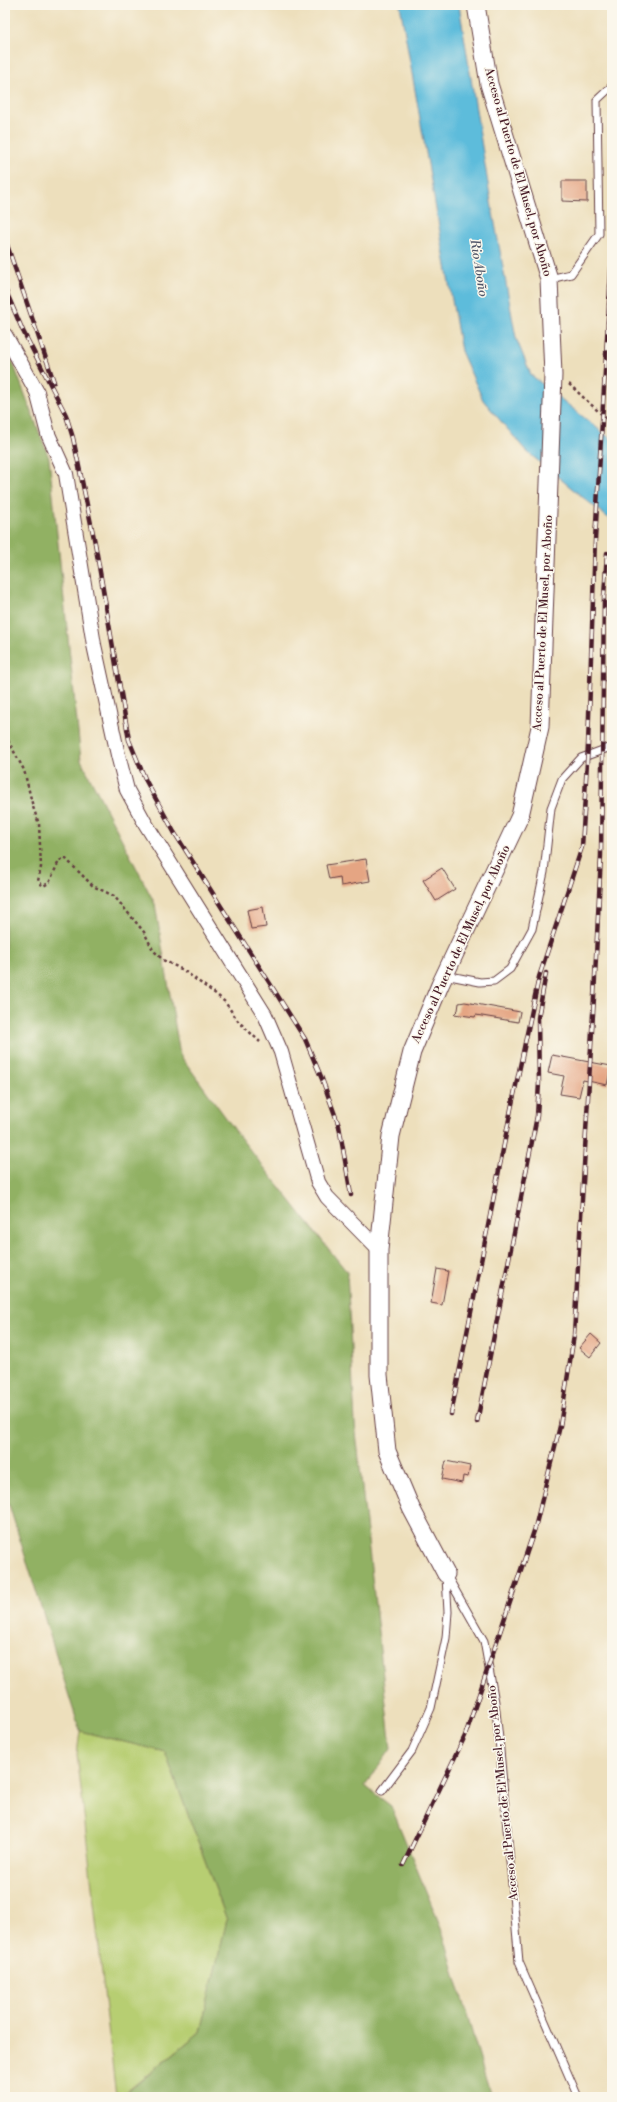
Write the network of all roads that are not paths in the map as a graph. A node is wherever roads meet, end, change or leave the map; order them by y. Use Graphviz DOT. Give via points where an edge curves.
graph roads {
  1 [pos="476,5"];
  2 [pos="612,86"];
  3 [pos="549,279"];
  4 [pos="5,335"];
  5 [pos="612,748"];
  6 [pos="445,975"];
  7 [pos="379,1250"];
  8 [pos="446,1574"];
  9 [pos="382,1791"];
  10 [pos="578,2097"];
  1 -- 3 [label="street, Acceso al Puerto de El Musel, por Aboño" via="489,84"];
  2 -- 3 [label="lane" via="597,100 599,234 570,274"];
  3 -- 6 [label="street, Acceso al Puerto de El Musel, por Aboño" via="553,372 540,727 520,816"];
  4 -- 7 [label="street" via="37,392 48,434 66,474 94,644 127,790 265,1015 281,1052 318,1182 327,1197"];
  5 -- 6 [label="lane" via="581,758 562,779 551,808 544,872 532,929 510,969 494,980 480,982"];
  6 -- 7 [label="street, Acceso al Puerto de El Musel, por Aboño" via="412,1052 391,1136"];
  7 -- 8 [label="street, Acceso al Puerto de El Musel, por Aboño" via="379,1375 387,1451 411,1508"];
  8 -- 9 [label="lane" via="446,1638 431,1708 412,1751"];
  8 -- 10 [label="lane, Acceso al Puerto de El Musel, por Aboño" via="484,1641 500,1739 519,1962"];
}
